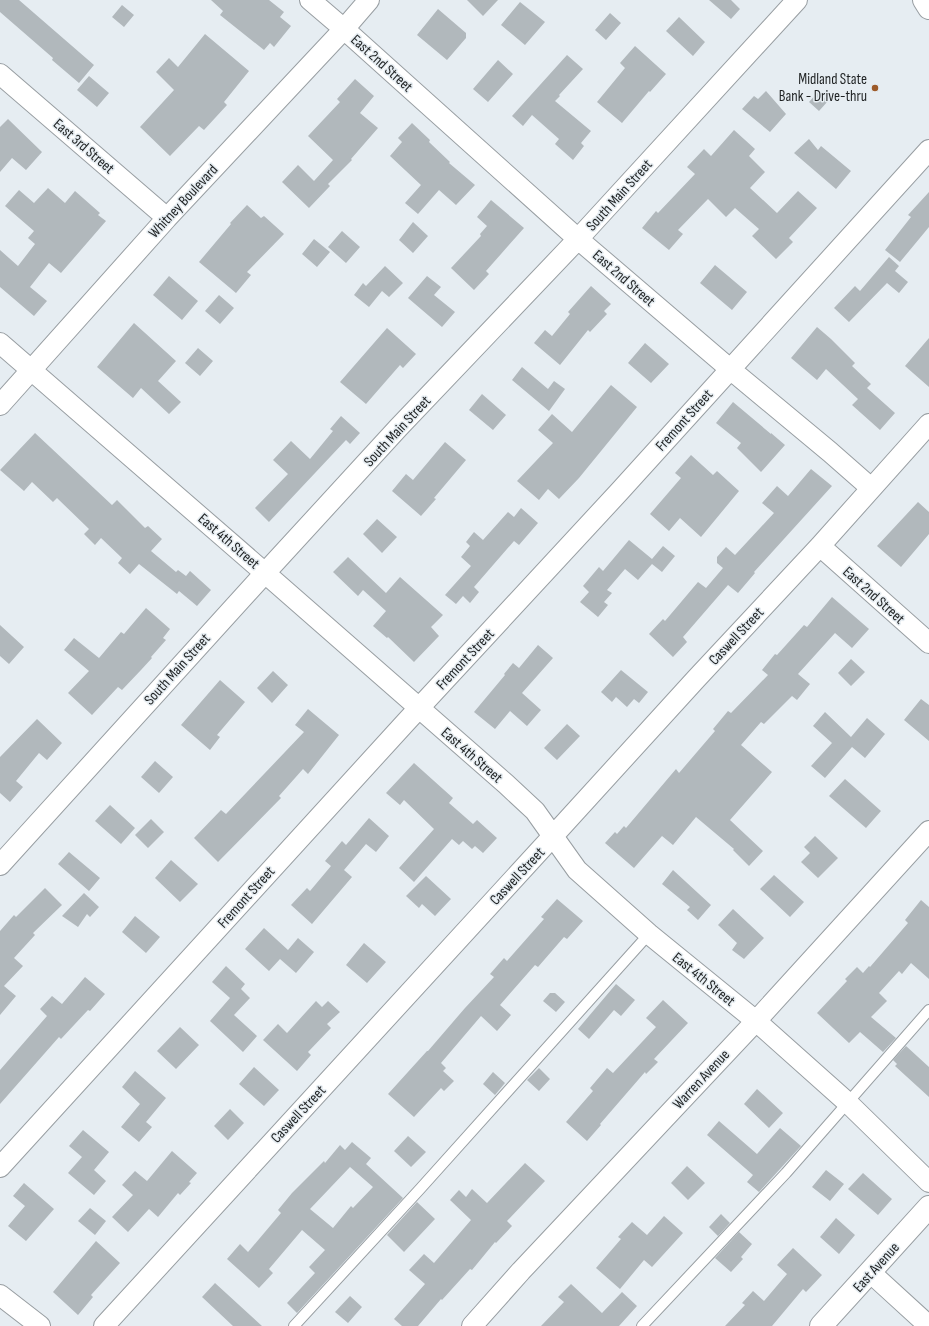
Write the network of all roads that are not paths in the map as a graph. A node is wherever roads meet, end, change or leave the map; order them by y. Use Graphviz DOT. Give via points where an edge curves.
graph roads {
  1 [pos="310,0"];
  2 [pos="369,0"];
  3 [pos="797,0"];
  4 [pos="924,0"];
  5 [pos="929,8"];
  6 [pos="344,29"];
  7 [pos="0,74"];
  8 [pos="929,150"];
  9 [pos="167,218"];
  10 [pos="578,239"];
  11 [pos="0,343"];
  12 [pos="730,369"];
  13 [pos="31,370"];
  14 [pos="0,405"];
  15 [pos="929,424"];
  16 [pos="871,488"];
  17 [pos="820,546"];
  18 [pos="265,572"];
  19 [pos="929,643"];
  20 [pos="418,709"];
  21 [pos="929,831"];
  22 [pos="553,836"];
  23 [pos="0,865"];
  24 [pos="649,934"];
  25 [pos="929,1010"];
  26 [pos="756,1022"];
  27 [pos="848,1103"];
  28 [pos="0,1167"];
  29 [pos="929,1182"];
  30 [pos="929,1207"];
  31 [pos="871,1272"];
  32 [pos="0,1295"];
  33 [pos="40,1326"];
  34 [pos="104,1326"];
  35 [pos="294,1326"];
  36 [pos="472,1326"];
  37 [pos="642,1326"];
  38 [pos="821,1326"];
  39 [pos="929,1326"];
  1 -- 6 [label="street, East 2nd Street"];
  2 -- 6 [label="street, Whitney Boulevard"];
  3 -- 10 [label="street, South Main Street"];
  4 -- 5 [label="street"];
  6 -- 9 [label="street, Whitney Boulevard"];
  6 -- 10 [label="street, East 2nd Street"];
  7 -- 9 [label="street, East 3rd Street"];
  8 -- 12 [label="street, Fremont Street"];
  9 -- 13 [label="street, Whitney Boulevard"];
  10 -- 12 [label="street, East 2nd Street"];
  10 -- 18 [label="street, South Main Street"];
  11 -- 13 [label="street, East 4th Street"];
  12 -- 16 [label="street, East 2nd Street"];
  12 -- 20 [label="street, Fremont Street"];
  13 -- 14 [label="street, Whitney Boulevard"];
  13 -- 18 [label="street, East 4th Street"];
  15 -- 16 [label="street, Caswell Street"];
  16 -- 17 [label="street, Caswell Street"];
  17 -- 19 [label="street, East 2nd Street"];
  17 -- 22 [label="street, Caswell Street"];
  18 -- 20 [label="street, East 4th Street"];
  18 -- 23 [label="street, South Main Street"];
  20 -- 22 [label="street, East 4th Street" via="534,811"];
  20 -- 28 [label="street, Fremont Street"];
  21 -- 26 [label="street, Warren Avenue"];
  22 -- 24 [label="street, East 4th Street" via="577,870"];
  22 -- 34 [label="street, Caswell Street"];
  24 -- 26 [label="street, East 4th Street"];
  24 -- 35 [label="lane"];
  25 -- 27 [label="lane"];
  26 -- 27 [label="street, East 4th Street"];
  26 -- 36 [label="street, Warren Avenue" via="526,1265"];
  27 -- 29 [label="street, East 4th Street"];
  27 -- 37 [label="lane"];
  30 -- 31 [label="street, East Avenue"];
  31 -- 38 [label="street, East Avenue"];
  31 -- 39 [label="street"];
  32 -- 33 [label="street"];
}
